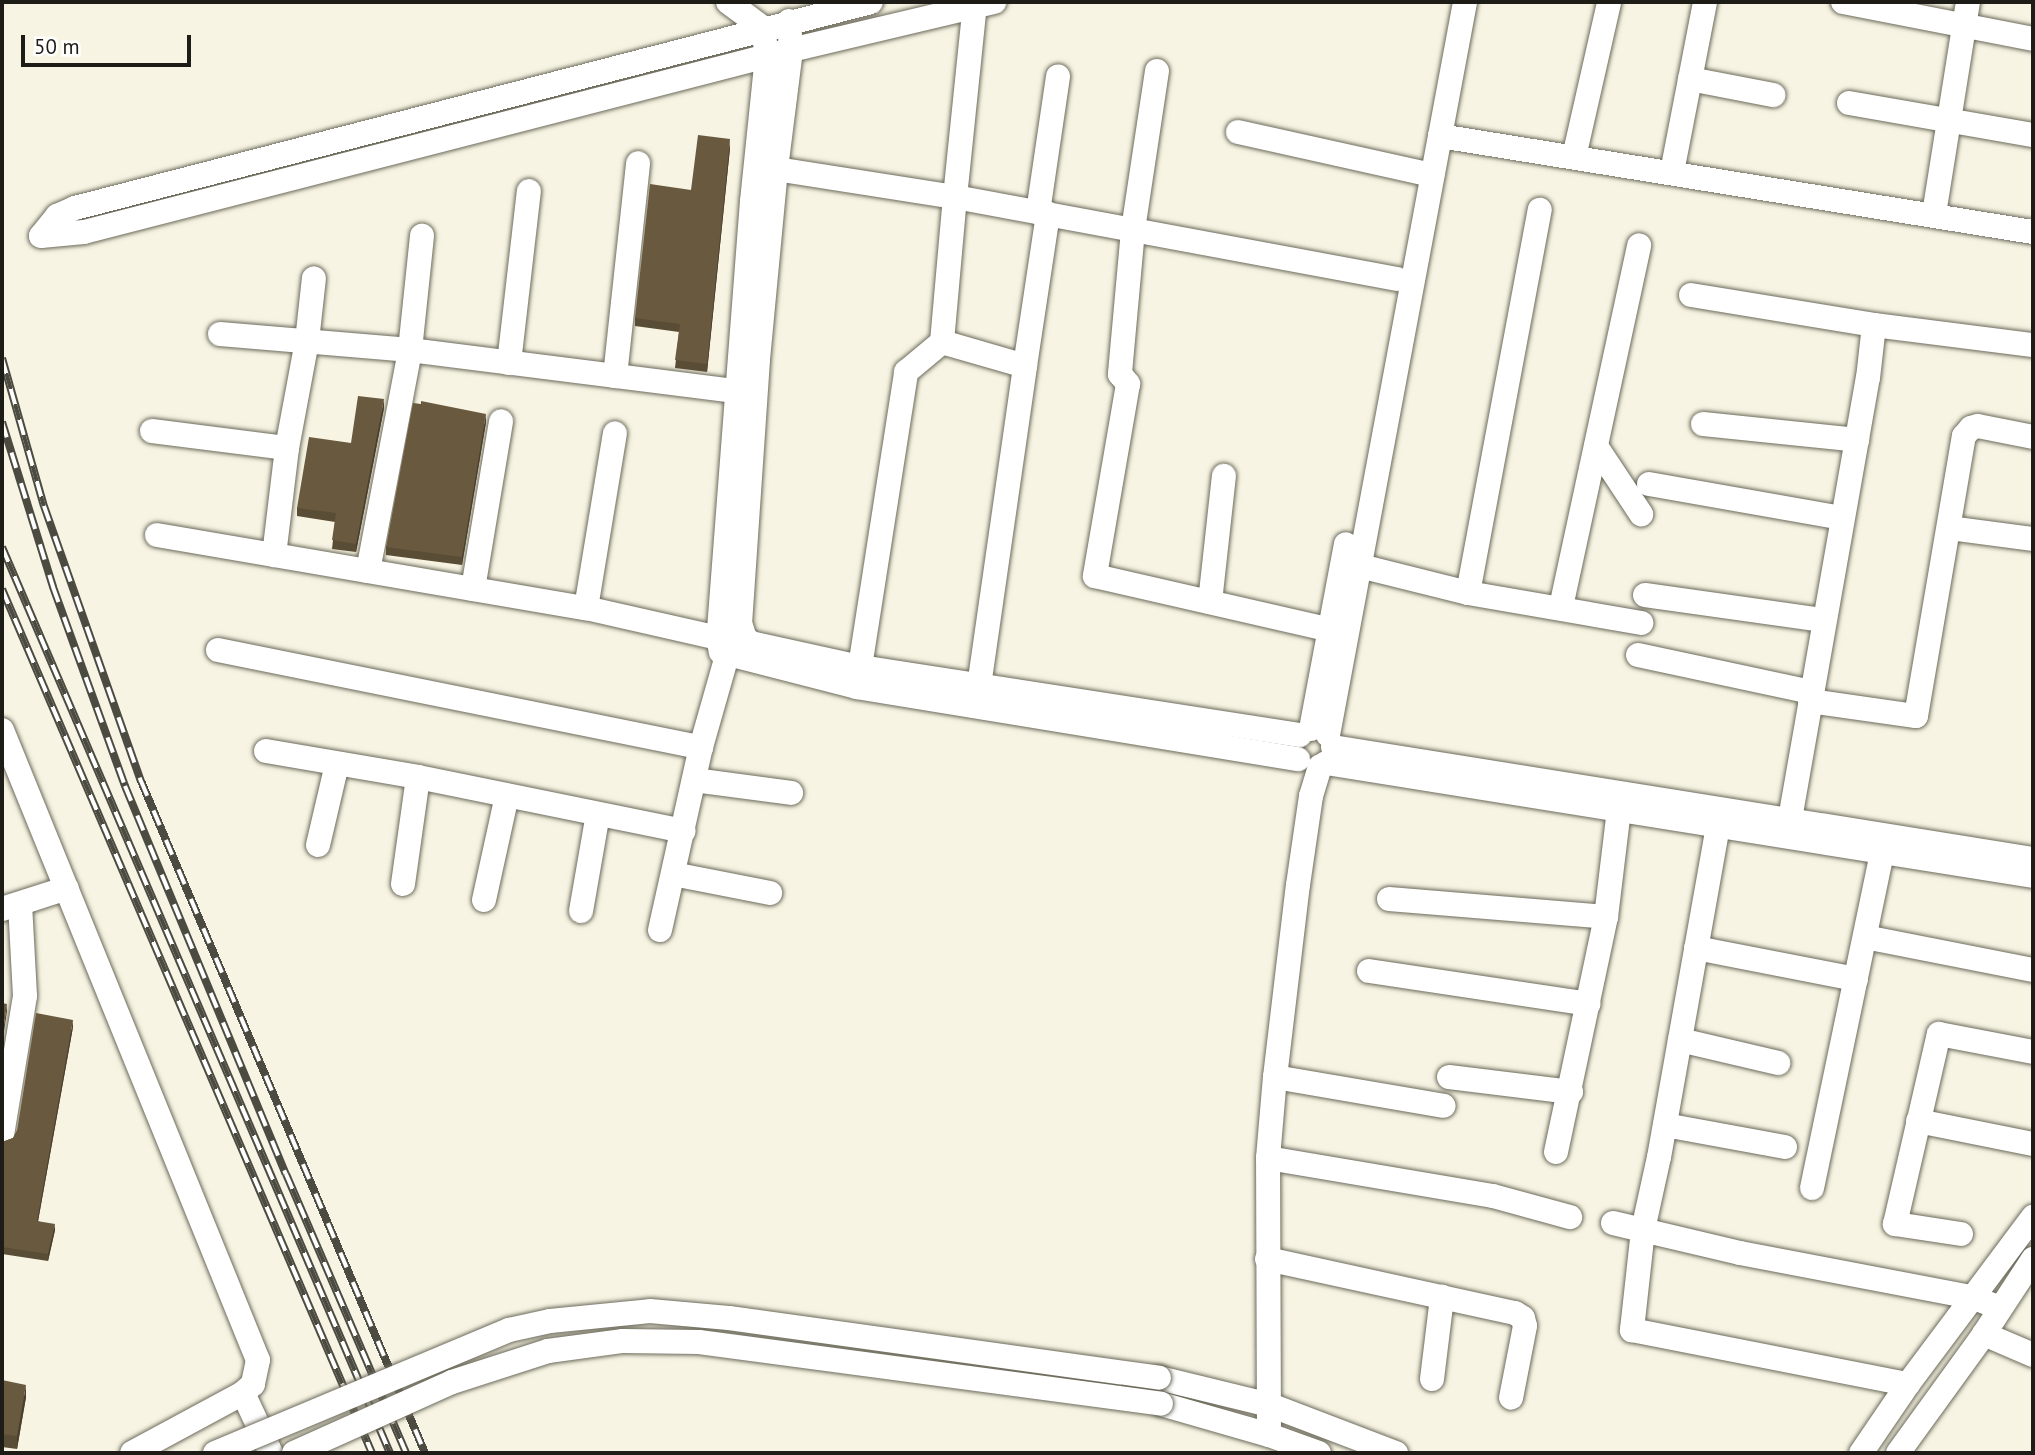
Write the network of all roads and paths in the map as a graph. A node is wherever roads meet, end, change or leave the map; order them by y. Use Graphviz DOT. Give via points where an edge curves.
graph roads {
  1 [pos="728,2"];
  2 [pos="871,2"];
  3 [pos="1449,2"];
  4 [pos="1465,2"];
  5 [pos="1705,2"];
  6 [pos="1843,2"];
  7 [pos="1968,2"];
  8 [pos="981,3"];
  9 [pos="1609,3"];
  10 [pos="789,21"];
  11 [pos="1965,28"];
  12 [pos="762,29"];
  13 [pos="2033,39"];
  14 [pos="779,53"];
  15 [pos="1157,71"];
  16 [pos="1058,76"];
  17 [pos="1690,79"];
  18 [pos="1773,95"];
  19 [pos="1849,103"];
  20 [pos="1951,121"];
  21 [pos="1238,132"];
  22 [pos="2033,135"];
  23 [pos="1440,136"];
  24 [pos="1574,157"];
  25 [pos="638,163"];
  26 [pos="776,169"];
  27 [pos="1672,172"];
  28 [pos="1425,173"];
  29 [pos="529,191"];
  30 [pos="956,197"];
  31 [pos="1540,210"];
  32 [pos="1043,213"];
  33 [pos="1934,214"];
  34 [pos="1133,230"];
  35 [pos="2033,232"];
  36 [pos="422,236"];
  37 [pos="1639,245"];
  38 [pos="314,278"];
  39 [pos="1397,279"];
  40 [pos="1691,295"];
  41 [pos="1874,325"];
  42 [pos="220,334"];
  43 [pos="307,341"];
  44 [pos="942,342"];
  45 [pos="2033,345"];
  46 [pos="410,350"];
  47 [pos="509,363"];
  48 [pos="1025,366"];
  49 [pos="615,376"];
  50 [pos="747,392"];
  51 [pos="501,421"];
  52 [pos="1703,424"];
  53 [pos="152,431"];
  54 [pos="615,433"];
  55 [pos="2033,438"];
  56 [pos="1857,440"];
  57 [pos="1596,446"];
  58 [pos="287,448"];
  59 [pos="1224,476"];
  60 [pos="1649,484"];
  61 [pos="1642,514"];
  62 [pos="1842,518"];
  63 [pos="1949,528"];
  64 [pos="157,535"];
  65 [pos="2033,539"];
  66 [pos="274,555"];
  67 [pos="1360,566"];
  68 [pos="368,571"];
  69 [pos="473,589"];
  70 [pos="1468,593"];
  71 [pos="1645,595"];
  72 [pos="1210,602"];
  73 [pos="1561,607"];
  74 [pos="586,608"];
  75 [pos="1823,620"];
  76 [pos="1641,623"];
  77 [pos="1330,630"];
  78 [pos="728,642"];
  79 [pos="218,650"];
  80 [pos="1638,655"];
  81 [pos="860,667"];
  82 [pos="979,686"];
  83 [pos="1810,697"];
  84 [pos="2,730"];
  85 [pos="701,747"];
  86 [pos="1315,750"];
  87 [pos="266,751"];
  88 [pos="337,764"];
  89 [pos="418,777"];
  90 [pos="694,780"];
  91 [pos="791,793"];
  92 [pos="507,795"];
  93 [pos="1619,810"];
  94 [pos="598,814"];
  95 [pos="1718,826"];
  96 [pos="1788,828"];
  97 [pos="684,831"];
  98 [pos="318,845"];
  99 [pos="1882,852"];
  100 [pos="2033,859"];
  101 [pos="674,874"];
  102 [pos="2033,876"];
  103 [pos="403,884"];
  104 [pos="67,888"];
  105 [pos="770,893"];
  106 [pos="1388,899"];
  107 [pos="484,901"];
  108 [pos="11,907"];
  109 [pos="581,911"];
  110 [pos="1606,917"];
  111 [pos="660,930"];
  112 [pos="1865,937"];
  113 [pos="1696,948"];
  114 [pos="2033,970"];
  115 [pos="1369,971"];
  116 [pos="1856,979"];
  117 [pos="14,996"];
  118 [pos="1589,1004"];
  119 [pos="1680,1040"];
  120 [pos="2033,1052"];
  121 [pos="1778,1063"];
  122 [pos="1275,1077"];
  123 [pos="1450,1077"];
  124 [pos="1571,1092"];
  125 [pos="1444,1106"];
  126 [pos="1918,1121"];
  127 [pos="1665,1125"];
  128 [pos="2,1135"];
  129 [pos="2033,1144"];
  130 [pos="1785,1147"];
  131 [pos="1556,1152"];
  132 [pos="1268,1158"];
  133 [pos="1812,1188"];
  134 [pos="1570,1217"];
  135 [pos="2033,1217"];
  136 [pos="1613,1223"];
  137 [pos="1643,1230"];
  138 [pos="1961,1234"];
  139 [pos="1267,1259"];
  140 [pos="2033,1259"];
  141 [pos="1442,1297"];
  142 [pos="1975,1298"];
  143 [pos="2000,1308"];
  144 [pos="1984,1334"];
  145 [pos="2033,1355"];
  146 [pos="1432,1379"];
  147 [pos="1908,1384"];
  148 [pos="243,1393"];
  149 [pos="1511,1398"];
  150 [pos="1270,1405"];
  151 [pos="1269,1435"];
  152 [pos="132,1453"];
  153 [pos="215,1453"];
  154 [pos="271,1453"];
  155 [pos="293,1453"];
  156 [pos="1319,1453"];
  157 [pos="1396,1453"];
  158 [pos="1861,1453"];
  159 [pos="1898,1453"];
  1 -- 12 [label="street"];
  2 -- 10 [label="street"];
  3 -- 28 [label="street"];
  4 -- 23 [label="street"];
  5 -- 17 [label="street"];
  6 -- 11 [label="street"];
  7 -- 11 [label="street"];
  8 -- 14 [label="street"];
  8 -- 30 [label="street"];
  9 -- 24 [label="street"];
  10 -- 12 [label="street"];
  10 -- 14 [label="street"];
  11 -- 13 [label="street"];
  11 -- 20 [label="street"];
  12 -- 14 [label="street"];
  12 -- 14 [label="street" via="75,208 57,216 41,236 84,232"];
  14 -- 26 [label="street"];
  14 -- 50 [label="street" via="754,179"];
  15 -- 34 [label="street"];
  16 -- 32 [label="street"];
  17 -- 18 [label="street"];
  17 -- 27 [label="street"];
  19 -- 20 [label="street"];
  20 -- 22 [label="street"];
  20 -- 33 [label="street"];
  21 -- 28 [label="street"];
  23 -- 24 [label="street"];
  23 -- 28 [label="street"];
  24 -- 27 [label="street"];
  25 -- 49 [label="street"];
  26 -- 30 [label="street"];
  26 -- 50 [label="street"];
  27 -- 33 [label="street"];
  28 -- 39 [label="street"];
  28 -- 67 [label="street"];
  29 -- 47 [label="street"];
  30 -- 32 [label="street"];
  30 -- 44 [label="street"];
  31 -- 70 [label="street"];
  32 -- 34 [label="street"];
  32 -- 48 [label="street"];
  33 -- 35 [label="street"];
  34 -- 39 [label="street"];
  34 -- 72 [label="street" via="1119,374 1128,384 1095,576"];
  36 -- 46 [label="street"];
  37 -- 57 [label="street"];
  38 -- 43 [label="street"];
  39 -- 77 [label="street"];
  40 -- 41 [label="street"];
  41 -- 45 [label="street"];
  41 -- 56 [label="street"];
  42 -- 43 [label="street"];
  43 -- 46 [label="street"];
  43 -- 58 [label="street"];
  44 -- 48 [label="street"];
  44 -- 81 [label="street" via="906,372"];
  46 -- 47 [label="street"];
  46 -- 68 [label="street"];
  47 -- 49 [label="street"];
  48 -- 82 [label="street"];
  49 -- 50 [label="street"];
  50 -- 78 [label="street"];
  51 -- 69 [label="street"];
  52 -- 56 [label="street"];
  53 -- 58 [label="street"];
  54 -- 74 [label="street"];
  55 -- 63 [label="street" via="1970,428 1964,436"];
  56 -- 62 [label="street"];
  57 -- 61 [label="street"];
  57 -- 73 [label="street"];
  58 -- 66 [label="street"];
  59 -- 72 [label="street"];
  60 -- 62 [label="street"];
  62 -- 75 [label="street"];
  63 -- 65 [label="street"];
  63 -- 83 [label="street" via="1916,716"];
  64 -- 66 [label="street"];
  66 -- 68 [label="street"];
  67 -- 70 [label="street"];
  67 -- 86 [label="street"];
  68 -- 69 [label="street"];
  69 -- 74 [label="street"];
  70 -- 73 [label="street"];
  71 -- 75 [label="street"];
  72 -- 77 [label="street"];
  73 -- 76 [label="street"];
  74 -- 78 [label="street"];
  75 -- 83 [label="street"];
  77 -- 86 [label="street"];
  78 -- 81 [label="street"];
  78 -- 85 [label="street"];
  78 -- 86 [label="street" via="857,687"];
  79 -- 85 [label="street"];
  80 -- 83 [label="street"];
  81 -- 82 [label="street"];
  82 -- 86 [label="street"];
  83 -- 96 [label="street"];
  84 -- 104 [label="street"];
  85 -- 90 [label="street"];
  86 -- 93 [label="street"];
  86 -- 96 [label="street"];
  86 -- 122 [label="street"];
  87 -- 88 [label="street"];
  88 -- 89 [label="street"];
  88 -- 98 [label="street"];
  89 -- 92 [label="street"];
  89 -- 103 [label="street"];
  90 -- 91 [label="street"];
  90 -- 97 [label="street"];
  92 -- 94 [label="street"];
  92 -- 107 [label="street"];
  93 -- 95 [label="street"];
  93 -- 110 [label="street"];
  94 -- 97 [label="street"];
  94 -- 109 [label="street"];
  95 -- 96 [label="street"];
  95 -- 113 [label="street"];
  96 -- 99 [label="street"];
  96 -- 100 [label="street"];
  97 -- 101 [label="street"];
  99 -- 102 [label="street"];
  99 -- 112 [label="street"];
  101 -- 105 [label="street"];
  101 -- 111 [label="street"];
  104 -- 108 [label="street"];
  104 -- 148 [label="street" via="254,1346 257,1372"];
  106 -- 110 [label="street"];
  108 -- 117 [label="street"];
  110 -- 118 [label="street"];
  112 -- 114 [label="street"];
  112 -- 116 [label="street"];
  113 -- 116 [label="street"];
  113 -- 119 [label="street"];
  115 -- 118 [label="street"];
  116 -- 133 [label="street"];
  117 -- 128 [label="street"];
  118 -- 124 [label="street"];
  119 -- 121 [label="street"];
  119 -- 127 [label="street"];
  120 -- 126 [label="street" via="1939,1034"];
  122 -- 125 [label="street"];
  122 -- 132 [label="street"];
  123 -- 124 [label="street"];
  124 -- 131 [label="street"];
  126 -- 129 [label="street"];
  126 -- 138 [label="street" via="1895,1224"];
  127 -- 130 [label="street"];
  127 -- 137 [label="street"];
  132 -- 134 [label="street" via="1493,1196"];
  132 -- 139 [label="street"];
  135 -- 142 [label="street"];
  136 -- 137 [label="street"];
  137 -- 142 [label="street"];
  137 -- 147 [label="street" via="1632,1331"];
  139 -- 141 [label="street"];
  139 -- 150 [label="street"];
  140 -- 143 [label="street"];
  141 -- 146 [label="street"];
  141 -- 149 [label="street" via="1523,1318"];
  142 -- 143 [label="street"];
  142 -- 147 [label="street"];
  143 -- 144 [label="street"];
  144 -- 145 [label="street"];
  144 -- 159 [label="street"];
  147 -- 158 [label="street"];
  148 -- 152 [label="street"];
  148 -- 154 [label="street"];
  150 -- 151 [label="street"];
  150 -- 153 [label="street, bridge" via="1159,1378 650,1311 509,1330"];
  150 -- 157 [label="street"];
  151 -- 155 [label="street, bridge" via="1161,1404 699,1342 623,1340 548,1351 452,1382"];
  151 -- 156 [label="street"];
}
